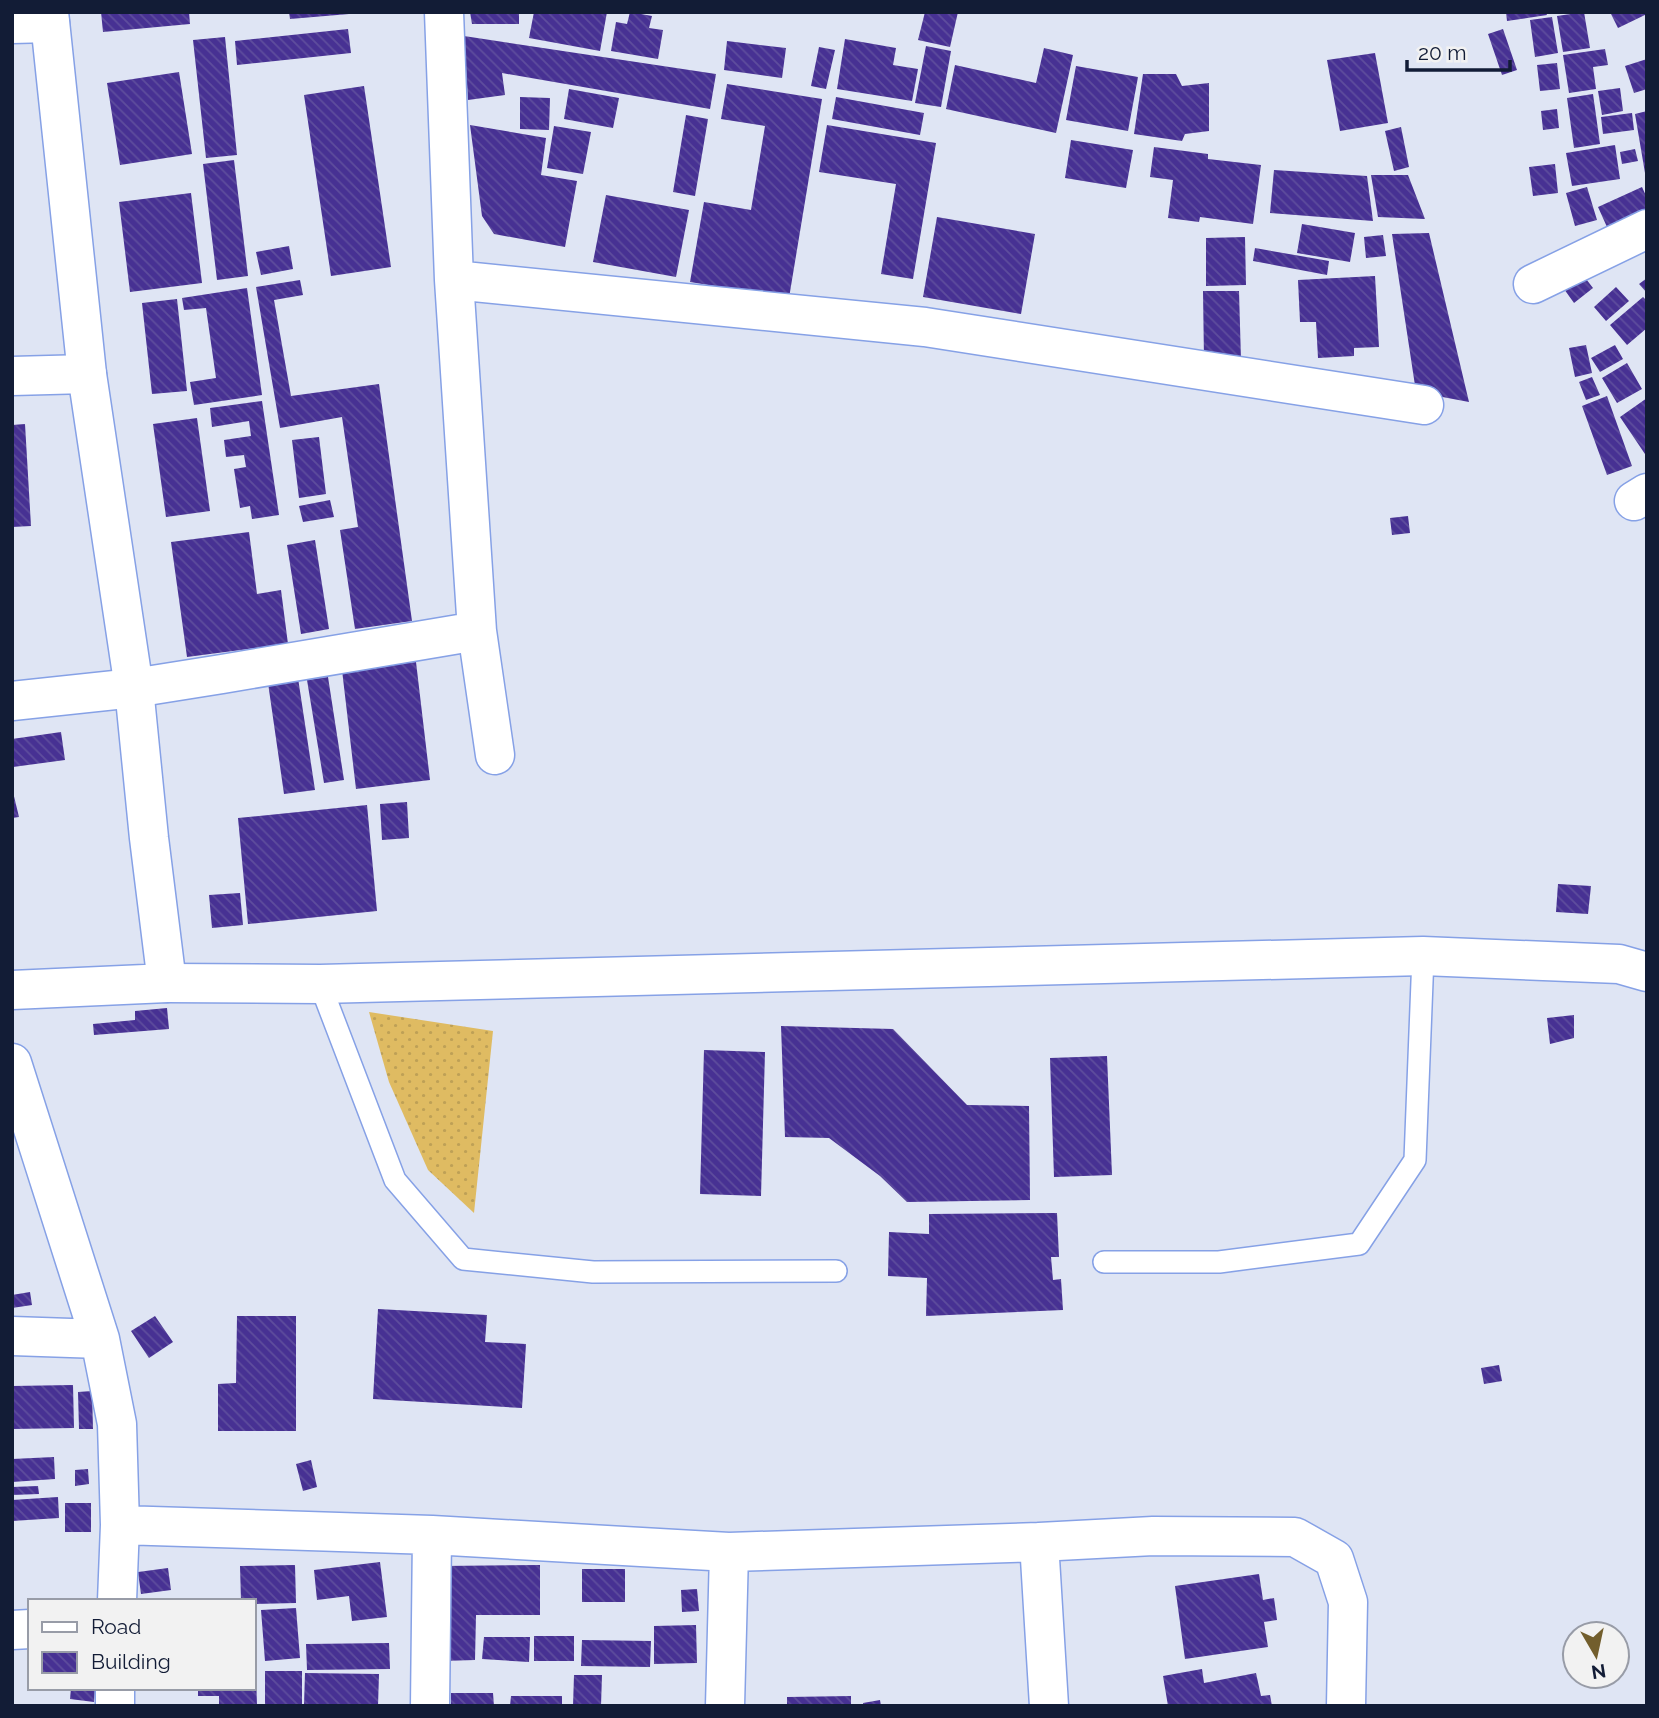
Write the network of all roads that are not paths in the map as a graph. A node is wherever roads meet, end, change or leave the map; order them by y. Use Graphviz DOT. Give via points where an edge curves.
graph roads {
  1 [pos="444,12"];
  2 [pos="50,18"];
  3 [pos="12,24"];
  4 [pos="1647,229"];
  5 [pos="454,280"];
  6 [pos="1532,284"];
  7 [pos="87,374"];
  8 [pos="12,376"];
  9 [pos="1424,405"];
  10 [pos="477,631"];
  11 [pos="134,688"];
  12 [pos="12,701"];
  13 [pos="495,755"];
  14 [pos="1423,956"];
  15 [pos="1647,972"];
  16 [pos="167,983"];
  17 [pos="320,984"];
  18 [pos="12,990"];
  19 [pos="12,1063"];
  20 [pos="1104,1262"];
  21 [pos="836,1271"];
  22 [pos="12,1336"];
  23 [pos="100,1339"];
  24 [pos="120,1525"];
  25 [pos="432,1535"];
  26 [pos="1039,1542"];
  27 [pos="729,1552"];
  28 [pos="117,1599"];
  29 [pos="430,1706"];
  30 [pos="725,1706"];
  31 [pos="1049,1706"];
  32 [pos="1346,1706"];
  1 -- 5 [label="street"];
  2 -- 3 [label="street"];
  2 -- 7 [label="street"];
  4 -- 6 [label="street"];
  5 -- 9 [label="street" via="925,327"];
  5 -- 10 [label="street"];
  7 -- 8 [label="street"];
  7 -- 11 [label="street"];
  10 -- 11 [label="street"];
  10 -- 13 [label="street"];
  11 -- 12 [label="street"];
  11 -- 16 [label="street"];
  14 -- 15 [label="street" via="1619,964"];
  14 -- 17 [label="street"];
  14 -- 20 [label="lane" via="1415,1160 1359,1244 1219,1262"];
  16 -- 17 [label="street"];
  16 -- 18 [label="street"];
  17 -- 21 [label="lane" via="395,1180 463,1259 593,1272"];
  19 -- 23 [label="street"];
  22 -- 23 [label="street"];
  23 -- 24 [label="street" via="117,1424"];
  24 -- 25 [label="street"];
  24 -- 28 [label="street"];
  25 -- 27 [label="street"];
  25 -- 29 [label="street"];
  26 -- 27 [label="street"];
  26 -- 31 [label="street"];
  26 -- 32 [label="street" via="1153,1536 1295,1538 1334,1559 1348,1602"];
  27 -- 30 [label="street"];
}
